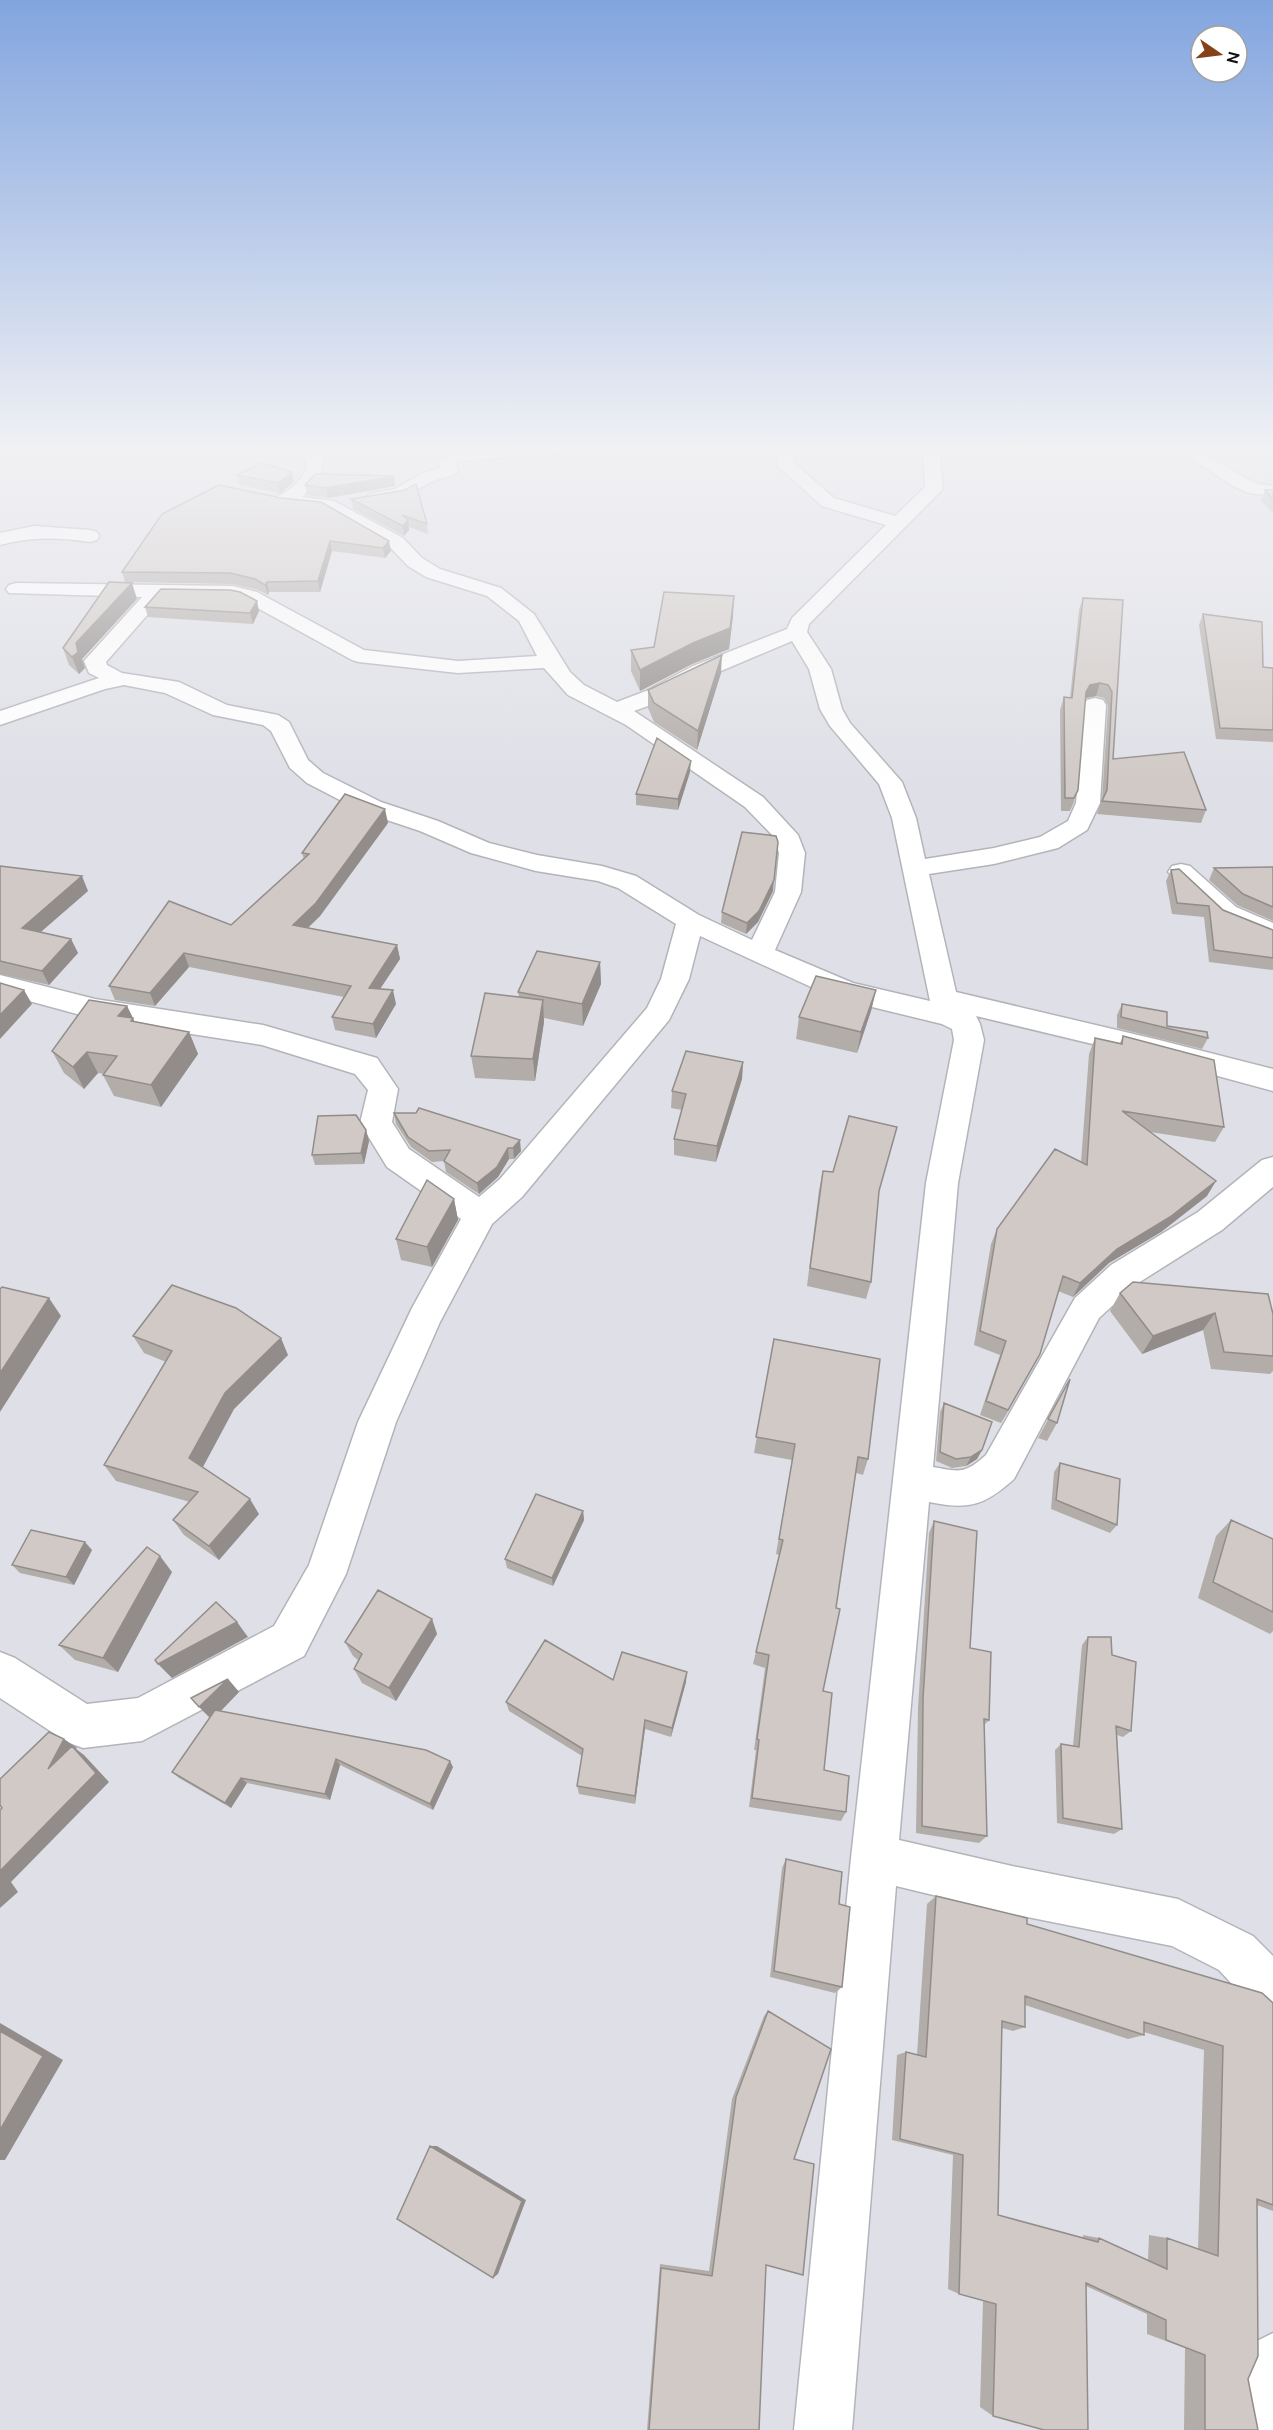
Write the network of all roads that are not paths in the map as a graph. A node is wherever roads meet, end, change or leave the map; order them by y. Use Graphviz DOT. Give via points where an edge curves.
graph roads {
  1 [pos="414,560"];
  2 [pos="861,560"];
  3 [pos="16,589"];
  4 [pos="159,590"];
  5 [pos="797,632"];
  6 [pos="550,661"];
  7 [pos="118,680"];
  8 [pos="1095,705"];
  9 [pos="617,710"];
  10 [pos="0,718"];
  11 [pos="915,868"];
  12 [pos="1181,872"];
  13 [pos="690,921"];
  14 [pos="1273,933"];
  15 [pos="759,954"];
  16 [pos="0,984"];
  17 [pos="955,1011"];
  18 [pos="1273,1080"];
  19 [pos="1273,1169"];
  20 [pos="480,1215"];
  21 [pos="912,1480"];
  22 [pos="0,1673"];
  23 [pos="874,1858"];
  24 [pos="1273,1991"];
  25 [pos="1273,2362"];
  26 [pos="823,2430"];
  27 [pos="1268,2430"];
  1 -- 6 [label="street" via="433,573 494,592 526,618"];
  2 -- 5 [label="street" via="799,622"];
  3 -- 4 [label="street"];
  4 -- 6 [label="street" via="250,596 359,656 458,667"];
  4 -- 7 [label="street" via="95,661 97,668"];
  5 -- 9 [label="street"];
  5 -- 11 [label="street" via="820,669 825,693 841,726 890,782 904,818"];
  6 -- 9 [label="street" via="576,690"];
  7 -- 10 [label="street"];
  7 -- 13 [label="street" via="171,687 221,710 270,720 281,727 298,763 315,778 372,807 480,848 627,882"];
  8 -- 11 [label="street" via="1088,803 1078,825 1049,843"];
  9 -- 15 [label="street" via="754,802 786,835 792,853 788,892"];
  11 -- 17 [label="street"];
  12 -- 14 [label="street" via="1227,913"];
  13 -- 15 [label="street"];
  13 -- 20 [label="street" via="675,979 659,1013 511,1188"];
  15 -- 17 [label="street" via="845,991 951,1016"];
  16 -- 20 [label="street" via="95,1009 262,1035 366,1066 383,1089 376,1123 398,1158"];
  17 -- 18 [label="street" via="1159,1050"];
  17 -- 21 [label="street" via="969,1040 942,1183"];
  19 -- 21 [label="street" via="1210,1221 1123,1275 1087,1308 1000,1467 980,1485 954,1489"];
  20 -- 22 [label="street" via="424,1318 377,1422 326,1574 289,1641 142,1719 83,1726"];
  21 -- 23 [label="street"];
  23 -- 24 [label="street" via="1178,1923 1236,1953"];
  23 -- 26 [label="street"];
  25 -- 27 [label="street" via="1257,2371"];
}
